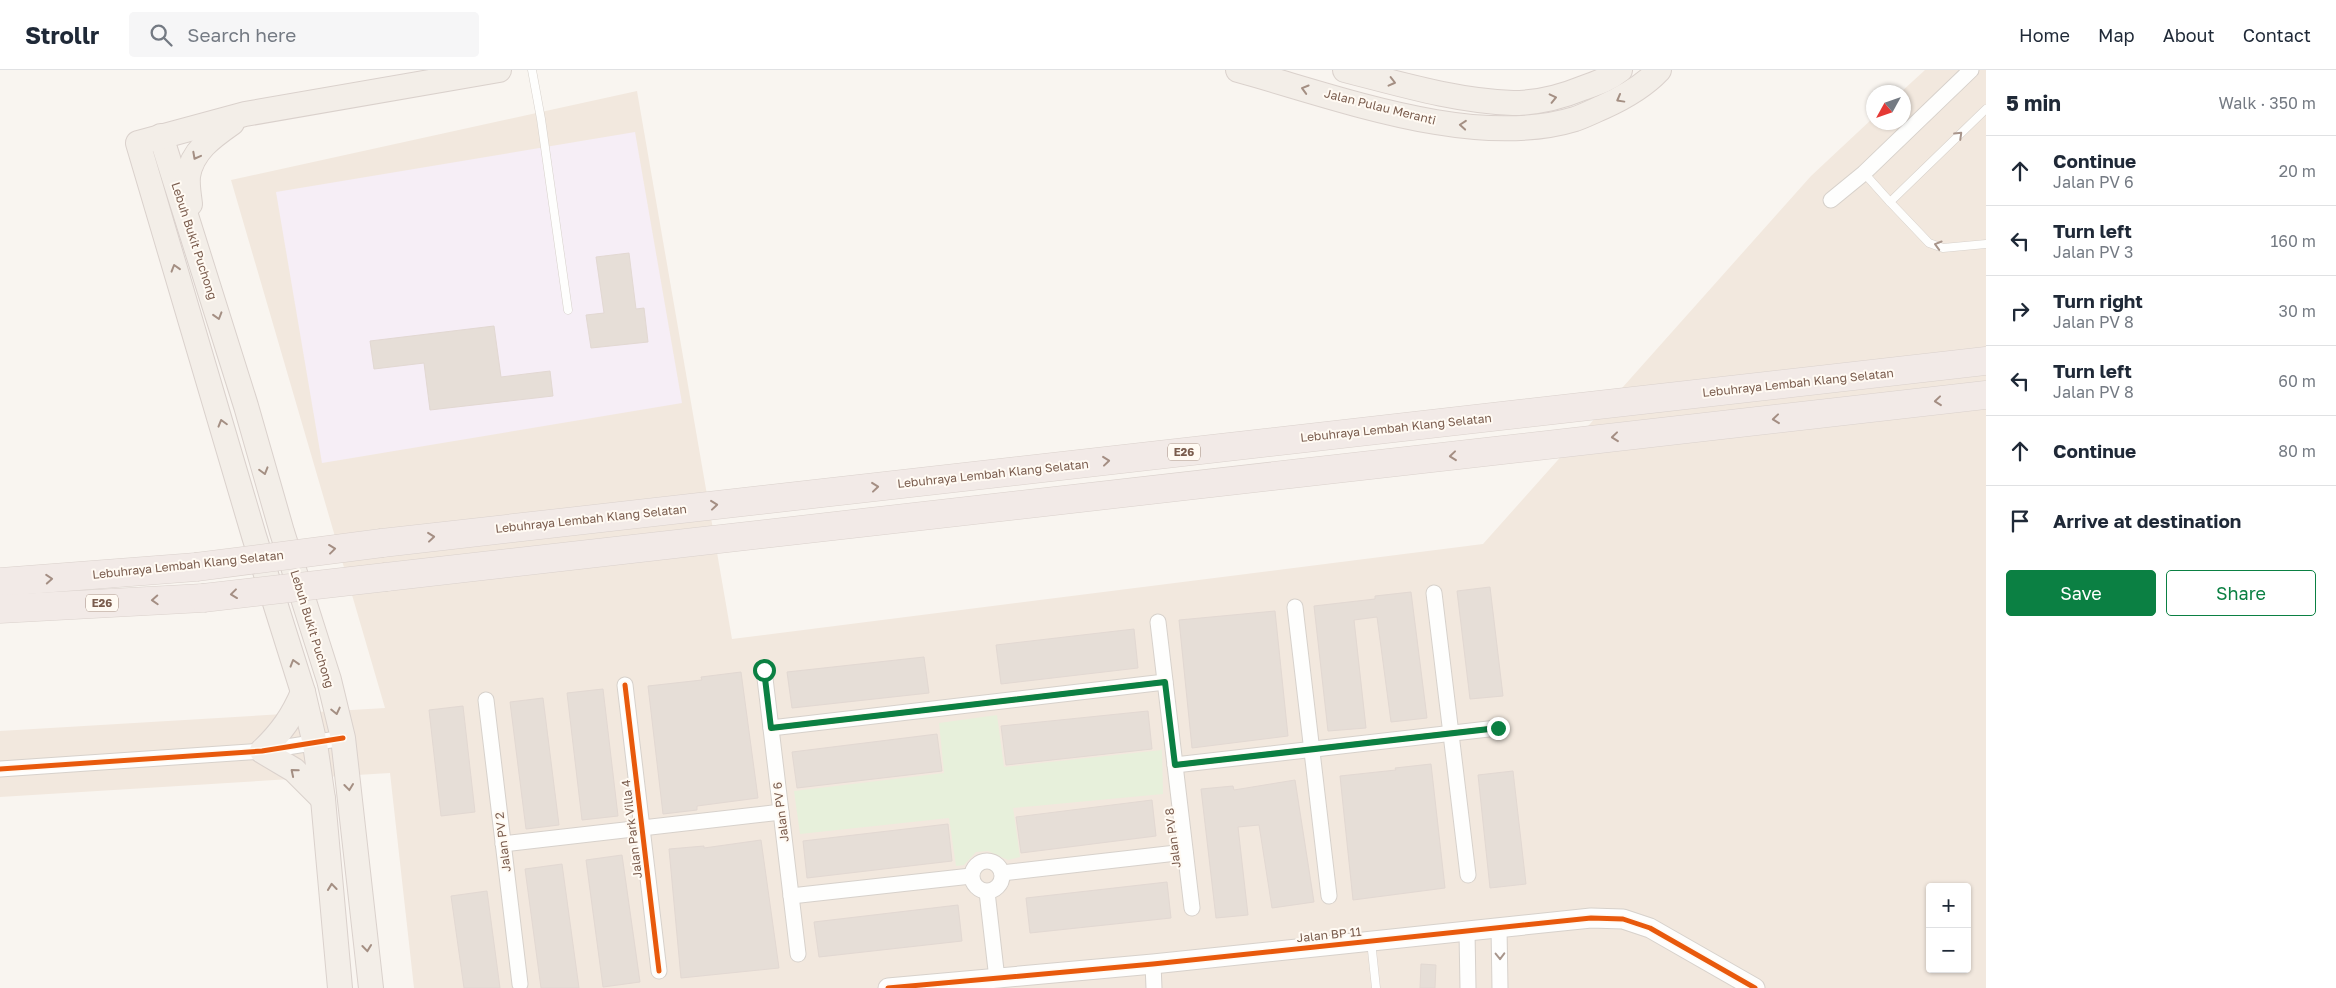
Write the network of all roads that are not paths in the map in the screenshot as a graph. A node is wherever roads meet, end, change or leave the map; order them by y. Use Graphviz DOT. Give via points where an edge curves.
graph roads {
  1 [pos="499,70"];
  2 [pos="532,70"];
  3 [pos="1238,70"];
  4 [pos="1345,70"];
  5 [pos="1620,70"];
  6 [pos="1659,70"];
  7 [pos="1971,70"];
  8 [pos="1986,109"];
  9 [pos="246,114"];
  10 [pos="160,136"];
  11 [pos="1864,173"];
  12 [pos="1831,200"];
  13 [pos="1890,202"];
  14 [pos="191,231"];
  15 [pos="1985,243"];
  16 [pos="568,310"];
  17 [pos="1986,361"];
  18 [pos="1986,395"];
  19 [pos="0,582"];
  20 [pos="1434,593"];
  21 [pos="1295,607"];
  22 [pos="0,609"];
  23 [pos="1158,622"];
  24 [pos="764,670"];
  25 [pos="1165,682"];
  26 [pos="625,685"];
  27 [pos="303,692"];
  28 [pos="486,700"];
  29 [pos="771,728"];
  30 [pos="1498,728"];
  31 [pos="1451,733"];
  32 [pos="343,738"];
  33 [pos="315,744"];
  34 [pos="1312,749"];
  35 [pos="262,751"];
  36 [pos="1175,765"];
  37 [pos="0,769"];
  38 [pos="323,799"];
  39 [pos="781,812"];
  40 [pos="642,828"];
  41 [pos="503,844"];
  42 [pos="1185,852"];
  43 [pos="1002,873"];
  44 [pos="1468,875"];
  45 [pos="971,876"];
  46 [pos="987,892"];
  47 [pos="792,896"];
  48 [pos="1329,896"];
  49 [pos="1192,908"];
  50 [pos="1499,927"];
  51 [pos="1467,932"];
  52 [pos="1371,941"];
  53 [pos="798,954"];
  54 [pos="1153,964"];
  55 [pos="659,971"];
  56 [pos="997,979"];
  57 [pos="520,984"];
  58 [pos="340,988"];
  59 [pos="371,988"];
  60 [pos="888,988"];
  61 [pos="1154,988"];
  62 [pos="1376,988"];
  63 [pos="1468,988"];
  64 [pos="1500,988"];
  65 [pos="1754,988"];
  1 -- 9 [label="main road"];
  2 -- 16 [label="lane"];
  6 -- 3 [label="main road, Jalan Pulau Meranti, one-way" via="1622,99 1576,119 1546,126 1510,128 1460,126 1394,113"];
  4 -- 5 [label="main road, one-way" via="1462,97 1514,103 1566,95 1609,78"];
  7 -- 11 [label="street"];
  13 -- 8 [label="lane, one-way"];
  9 -- 10 [label="main road"];
  9 -- 14 [label="main road, one-way" via="208,139 196,155 188,176"];
  10 -- 14 [label="main road, Lebuh Bukit Puchong"];
  27 -- 10 [label="main road, Lebuh Bukit Puchong, one-way" via="138,143"];
  11 -- 12 [label="street"];
  11 -- 13 [label="lane"];
  15 -- 13 [label="lane, one-way" via="1943,248 1929,243"];
  14 -- 32 [label="main road, Lebuh Bukit Puchong, one-way" via="329,680"];
  19 -- 17 [label="highway, Lebuhraya Lembah Klang Selatan / E26, one-way, bridge" via="196,567 382,543"];
  18 -- 22 [label="highway, E26, one-way, bridge" via="203,598"];
  20 -- 31 [label="street"];
  21 -- 34 [label="street"];
  23 -- 25 [label="street, Jalan PV 8"];
  24 -- 29 [label="street, Jalan PV 6"];
  25 -- 29 [label="street"];
  25 -- 36 [label="street, Jalan PV 8"];
  26 -- 40 [label="street, Jalan Park Villa 4"];
  27 -- 33 [label="main road, Lebuh Bukit Puchong"];
  27 -- 35 [label="main road" via="280,734"];
  28 -- 41 [label="street, Jalan PV 2"];
  29 -- 39 [label="street, Jalan PV 6"];
  30 -- 31 [label="street"];
  31 -- 34 [label="street"];
  31 -- 44 [label="street"];
  32 -- 33 [label="street"];
  32 -- 59 [label="main road, Lebuh Bukit Puchong, one-way"];
  33 -- 35 [label="street"];
  33 -- 38 [label="main road, Lebuh Bukit Puchong"];
  34 -- 36 [label="street"];
  34 -- 48 [label="street"];
  35 -- 37 [label="street"];
  38 -- 35 [label="main road, one-way" via="294,770"];
  36 -- 42 [label="street, Jalan PV 8"];
  58 -- 38 [label="main road, Lebuh Bukit Puchong, one-way"];
  39 -- 40 [label="street"];
  39 -- 47 [label="street, Jalan PV 6"];
  40 -- 41 [label="street"];
  40 -- 55 [label="street, Jalan Park Villa 4"];
  41 -- 57 [label="street, Jalan PV 2"];
  42 -- 43 [label="street"];
  42 -- 49 [label="street, Jalan PV 8"];
  43 -- 45 [label="street" via="997,864 988,860 975,866"];
  43 -- 46 [label="street" via="999,886"];
  45 -- 46 [label="street" via="978,888"];
  45 -- 47 [label="street"];
  46 -- 56 [label="street"];
  47 -- 53 [label="street, Jalan PV 6"];
  50 -- 51 [label="street, Jalan BP 11"];
  50 -- 64 [label="street, one-way"];
  50 -- 65 [label="street, Jalan BP 11" via="1591,918 1623,919 1650,928"];
  51 -- 52 [label="street, Jalan BP 11"];
  51 -- 63 [label="street"];
  52 -- 54 [label="street, Jalan BP 11"];
  52 -- 62 [label="lane"];
  54 -- 56 [label="street, Jalan BP 11"];
  54 -- 61 [label="street"];
  56 -- 60 [label="street, Jalan BP 11"];
}
